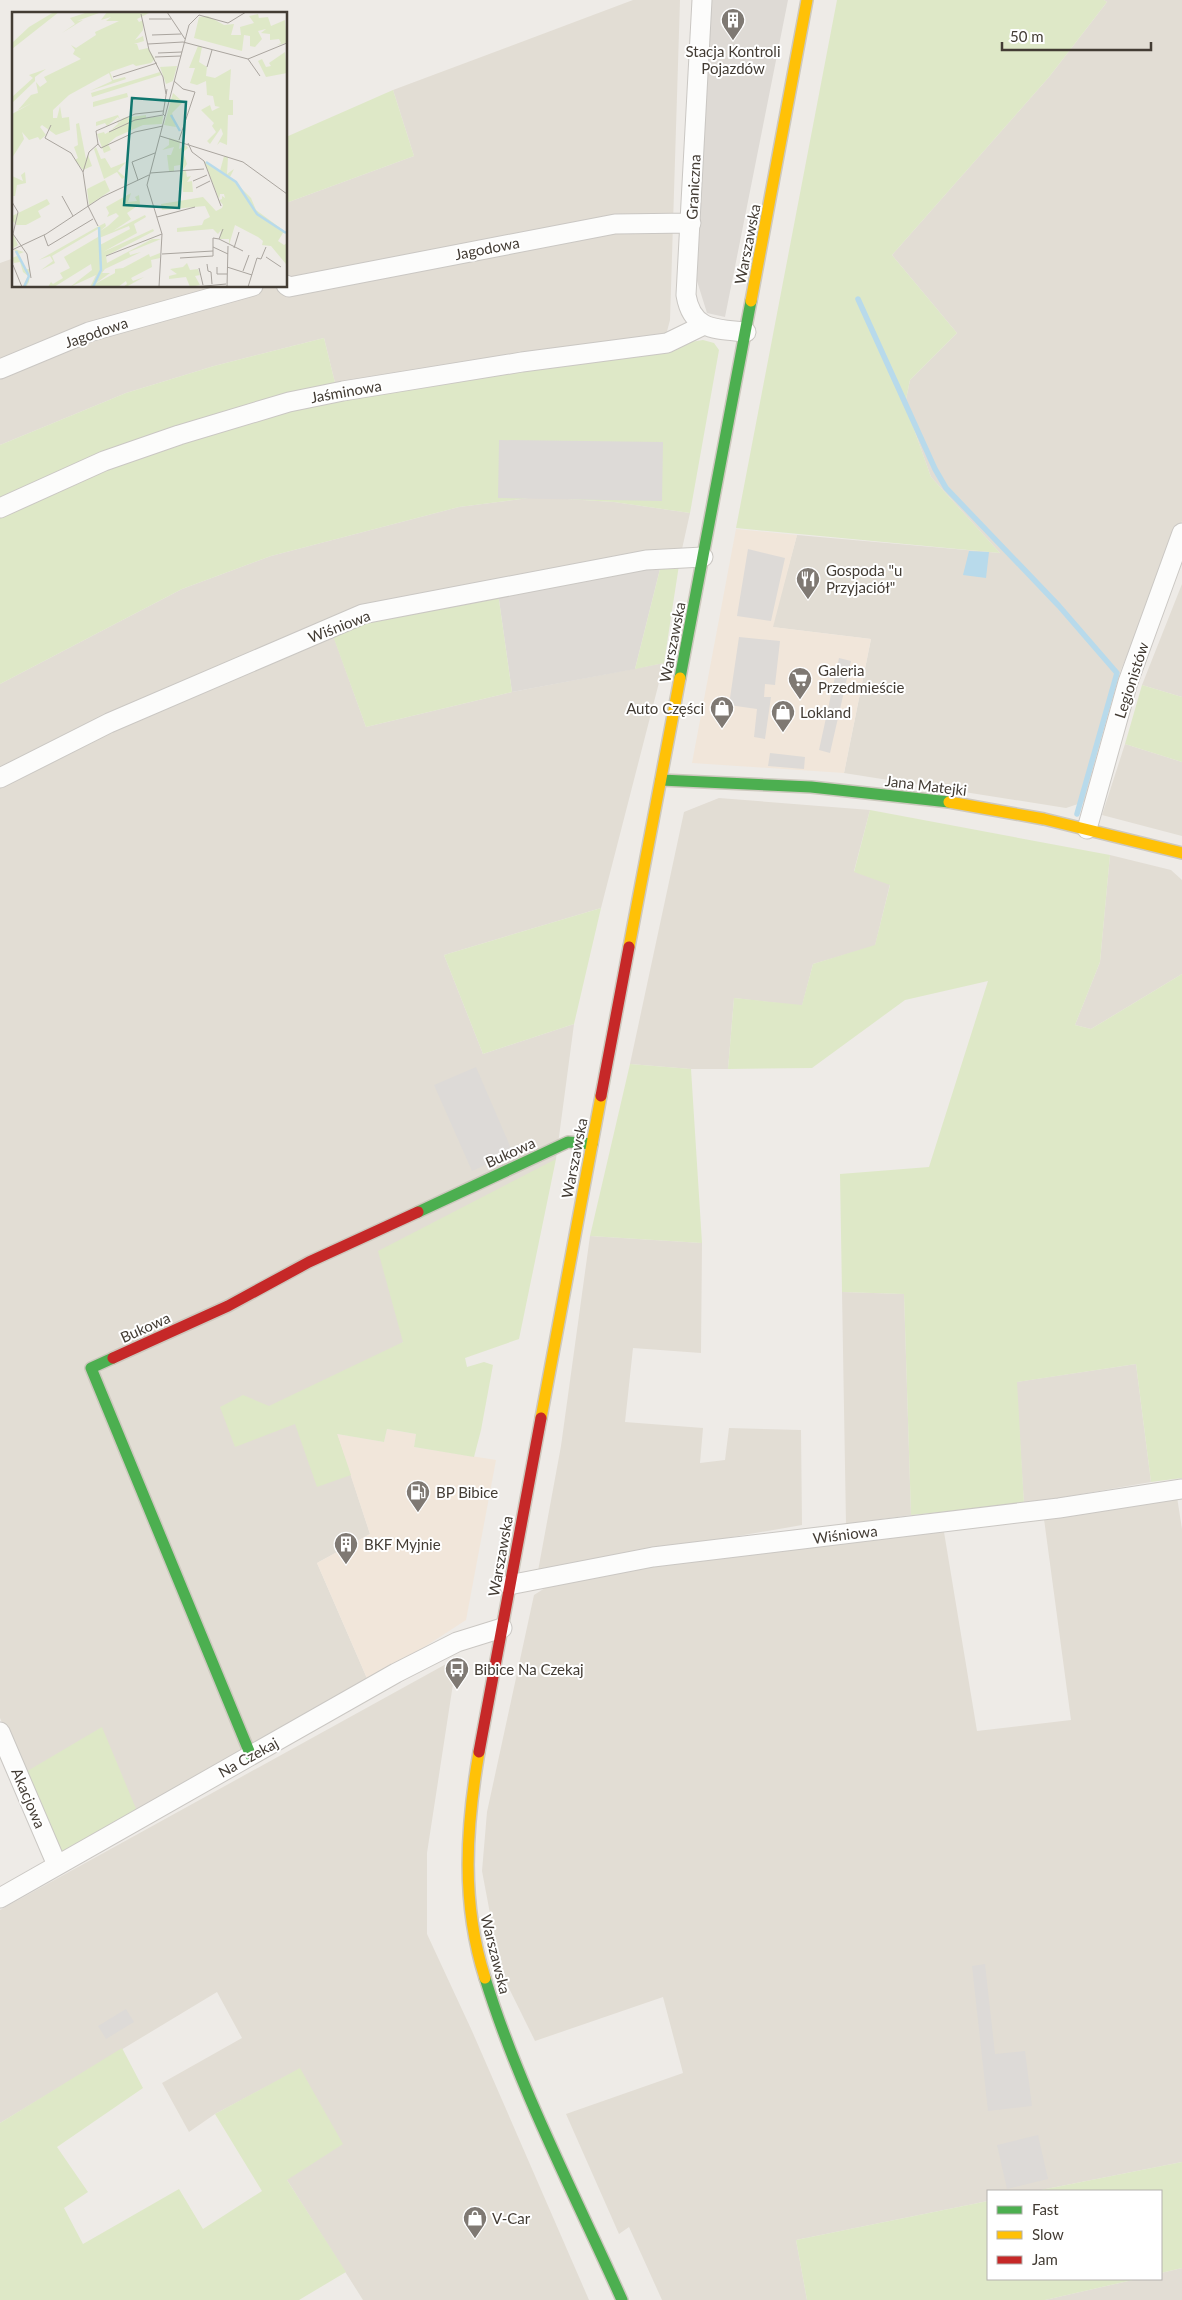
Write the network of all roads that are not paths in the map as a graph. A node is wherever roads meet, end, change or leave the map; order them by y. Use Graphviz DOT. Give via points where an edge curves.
graph roads {
  1 [pos="702,0"];
  2 [pos="807,0"];
  3 [pos="691,222"];
  4 [pos="288,286"];
  5 [pos="246,288"];
  6 [pos="704,325"];
  7 [pos="746,332"];
  8 [pos="0,369"];
  9 [pos="0,508"];
  10 [pos="1182,533"];
  11 [pos="703,557"];
  12 [pos="0,778"];
  13 [pos="661,780"];
  14 [pos="1087,829"];
  15 [pos="1182,853"];
  16 [pos="592,1144"];
  17 [pos="1182,1489"];
  18 [pos="509,1585"];
  19 [pos="502,1628"];
  20 [pos="0,1732"];
  21 [pos="251,1756"];
  22 [pos="58,1865"];
  23 [pos="0,1898"];
  24 [pos="622,2300"];
  1 -- 3 [label="street, Graniczna"];
  2 -- 7 [label="main road, Warszawska"];
  3 -- 4 [label="street, Jagodowa" via="615,224"];
  3 -- 6 [label="street, Graniczna" via="686,295 692,313"];
  5 -- 8 [label="street, Jagodowa" via="89,332"];
  6 -- 7 [label="street"];
  6 -- 9 [label="street, Jaśminowa" via="667,343 522,362 289,402 104,461"];
  7 -- 11 [label="main road, Warszawska"];
  10 -- 14 [label="street, Legionistów" via="1128,682"];
  11 -- 12 [label="street, Wiśniowa" via="646,560 363,614 109,723"];
  11 -- 13 [label="main road, Warszawska"];
  13 -- 14 [label="main road, Jana Matejki" via="739,781 830,788 960,804"];
  13 -- 16 [label="main road, Warszawska"];
  14 -- 15 [label="main road, Jana Matejki"];
  16 -- 18 [label="main road, Warszawska"];
  16 -- 21 [label="main road, Bukowa" via="568,1142 309,1262 228,1306 90,1368"];
  17 -- 18 [label="street, Wiśniowa" via="1060,1508 654,1557"];
  18 -- 19 [label="main road, Warszawska"];
  19 -- 21 [label="street, Na Czekaj" via="457,1642 396,1673"];
  19 -- 24 [label="main road, Warszawska" via="471,1801 467,1864 472,1931 501,2030"];
  20 -- 22 [label="street, Akacjowa"];
  21 -- 22 [label="street, Na Czekaj"];
  22 -- 23 [label="street, Na Czekaj"];
}
